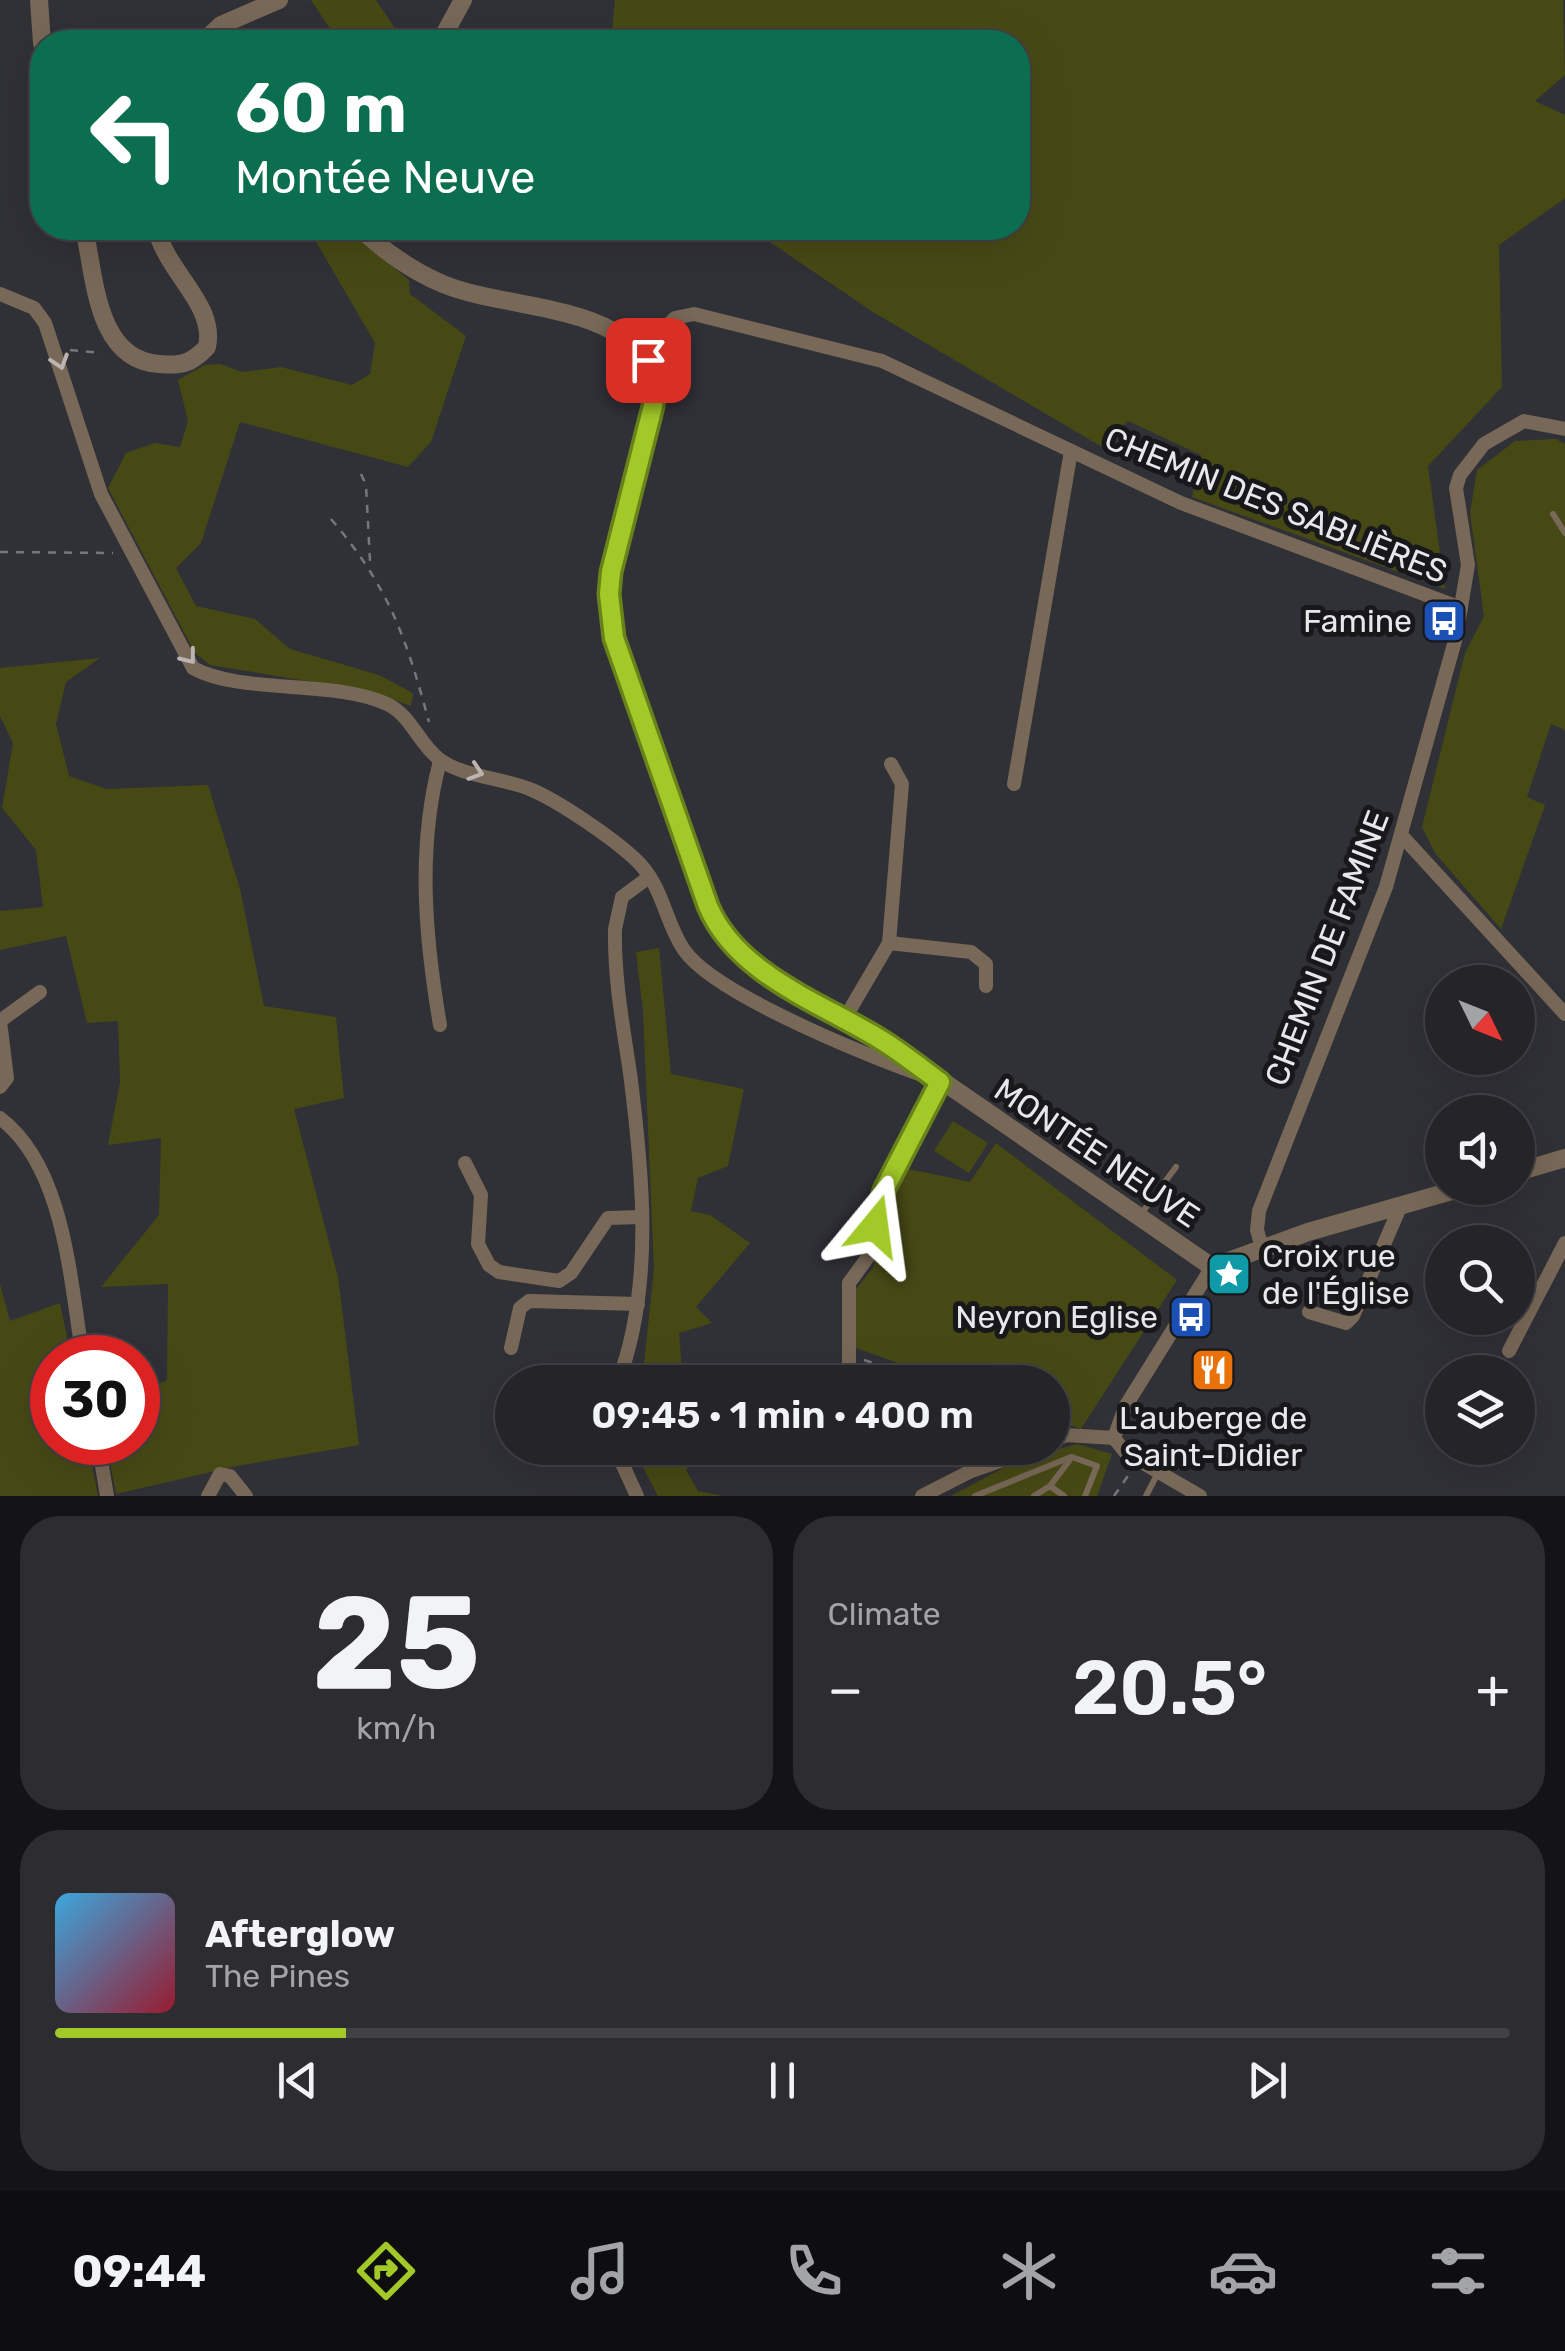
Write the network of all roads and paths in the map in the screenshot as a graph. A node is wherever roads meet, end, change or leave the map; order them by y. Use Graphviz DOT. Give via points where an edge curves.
graph roads {
  1 [pos="39,0"];
  2 [pos="279,0"];
  3 [pos="462,0"];
  4 [pos="41,30"];
  5 [pos="216,30"];
  6 [pos="446,30"];
  7 [pos="87,240"];
  8 [pos="161,240"];
  9 [pos="375,240"];
  10 [pos="0,294"];
  11 [pos="66,350"];
  12 [pos="642,350"];
  13 [pos="123,354"];
  14 [pos="1565,428"];
  15 [pos="1071,451"];
  16 [pos="361,474"];
  17 [pos="1552,514"];
  18 [pos="331,519"];
  19 [pos="1565,533"];
  20 [pos="0,552"];
  21 [pos="131,553"];
  22 [pos="370,564"];
  23 [pos="1461,608"];
  24 [pos="440,761"];
  25 [pos="891,764"];
  26 [pos="1014,784"];
  27 [pos="1402,836"];
  28 [pos="645,873"];
  29 [pos="889,943"];
  30 [pos="986,986"];
  31 [pos="40,992"];
  32 [pos="1565,1014"];
  33 [pos="844,1018"];
  34 [pos="0,1021"];
  35 [pos="440,1025"];
  36 [pos="940,1082"];
  37 [pos="0,1087"];
  38 [pos="0,1118"];
  39 [pos="1565,1158"];
  40 [pos="464,1164"];
  41 [pos="1176,1167"];
  42 [pos="1535,1167"];
  43 [pos="1425,1198"];
  44 [pos="1401,1205"];
  45 [pos="640,1217"];
  46 [pos="1137,1219"];
  47 [pos="1565,1243"];
  48 [pos="1262,1246"];
  49 [pos="1212,1267"];
  50 [pos="638,1304"];
  51 [pos="1309,1312"];
  52 [pos="79,1335"];
  53 [pos="512,1348"];
  54 [pos="1508,1351"];
  55 [pos="849,1355"];
  56 [pos="622,1365"];
  57 [pos="848,1365"];
  58 [pos="880,1365"];
  59 [pos="1070,1436"];
  60 [pos="1086,1436"];
  61 [pos="1114,1438"];
  62 [pos="1074,1457"];
  63 [pos="102,1465"];
  64 [pos="622,1465"];
  65 [pos="989,1465"];
  66 [pos="1133,1469"];
  67 [pos="1159,1472"];
  68 [pos="1050,1486"];
  69 [pos="978,1495"];
  70 [pos="107,1496"];
  71 [pos="208,1496"];
  72 [pos="246,1496"];
  73 [pos="636,1496"];
  74 [pos="922,1496"];
  75 [pos="1034,1496"];
  76 [pos="1064,1496"];
  77 [pos="1084,1496"];
  78 [pos="1114,1496"];
  79 [pos="1146,1496"];
  80 [pos="1200,1496"];
  1 -- 4 [label="street"];
  2 -- 5 [label="street"];
  3 -- 6 [label="street"];
  7 -- 13 [label="street" via="106,327"];
  8 -- 13 [label="street" via="174,273 206,314 207,347 181,366 140,363"];
  9 -- 12 [label="street" via="445,286 592,322"];
  10 -- 21 [label="street, one-way" via="34,308 45,322 101,494"];
  11 -- 13 [label="path"];
  12 -- 15 [label="street, CHEMIN DES SABLIÈRES" via="675,318 694,314 730,322 882,361"];
  12 -- 33 [label="street, MONTÉE NEUVE" via="652,370 653,406 611,572 614,638 715,922 748,961"];
  14 -- 23 [label="street, CHEMIN DE FAMINE" via="1524,421 1468,460 1456,488 1468,565"];
  15 -- 23 [label="street, CHEMIN DES SABLIÈRES" via="1181,504"];
  15 -- 26 [label="street, CHEMIN DES SABLIÈRES"];
  16 -- 22 [label="path"];
  17 -- 19 [label="lane"];
  18 -- 22 [label="path"];
  20 -- 21 [label="path"];
  21 -- 24 [label="street, one-way" via="194,668 209,676 385,703"];
  22 -- 24 [label="path" via="410,649"];
  23 -- 27 [label="street, CHEMIN DE FAMINE"];
  24 -- 28 [label="street, one-way" via="534,790"];
  24 -- 35 [label="street" via="431,795 424,917"];
  25 -- 29 [label="street" via="902,784"];
  27 -- 32 [label="street"];
  27 -- 48 [label="street, CHEMIN DE FAMINE" via="1259,1210"];
  28 -- 36 [label="street" via="666,902 684,950 728,988"];
  28 -- 45 [label="street" via="622,897 614,958"];
  29 -- 30 [label="street" via="971,952 986,964"];
  29 -- 33 [label="street"];
  31 -- 34 [label="street"];
  33 -- 36 [label="street, MONTÉE NEUVE"];
  34 -- 37 [label="street" via="8,1078"];
  36 -- 46 [label="street, MONTÉE NEUVE"];
  36 -- 55 [label="street" via="884,1190 868,1258 849,1283"];
  38 -- 52 [label="street" via="25,1140 50,1184"];
  39 -- 42 [label="street"];
  40 -- 45 [label="street" via="481,1195 482,1257 508,1275 559,1281 571,1274 608,1218"];
  41 -- 46 [label="lane"];
  43 -- 44 [label="street"];
  44 -- 48 [label="street"];
  44 -- 51 [label="street" via="1353,1316 1346,1323"];
  45 -- 50 [label="street"];
  46 -- 49 [label="street, MONTÉE NEUVE"];
  47 -- 54 [label="street"];
  48 -- 49 [label="street"];
  49 -- 61 [label="street" via="1125,1407"];
  50 -- 53 [label="street" via="529,1300 520,1308"];
  50 -- 56 [label="street"];
  55 -- 57 [label="street"];
  55 -- 58 [label="path"];
  59 -- 60 [label="street"];
  60 -- 61 [label="street"];
  60 -- 62 [label="lane"];
  61 -- 67 [label="street"];
  62 -- 68 [label="lane"];
  62 -- 69 [label="lane"];
  62 -- 77 [label="lane" via="1097,1466"];
  63 -- 70 [label="street"];
  64 -- 73 [label="street"];
  65 -- 74 [label="street"];
  66 -- 78 [label="path"];
  67 -- 79 [label="lane"];
  67 -- 80 [label="street"];
  68 -- 75 [label="lane"];
  68 -- 76 [label="lane"];
  71 -- 72 [label="street" via="220,1474"];
}
